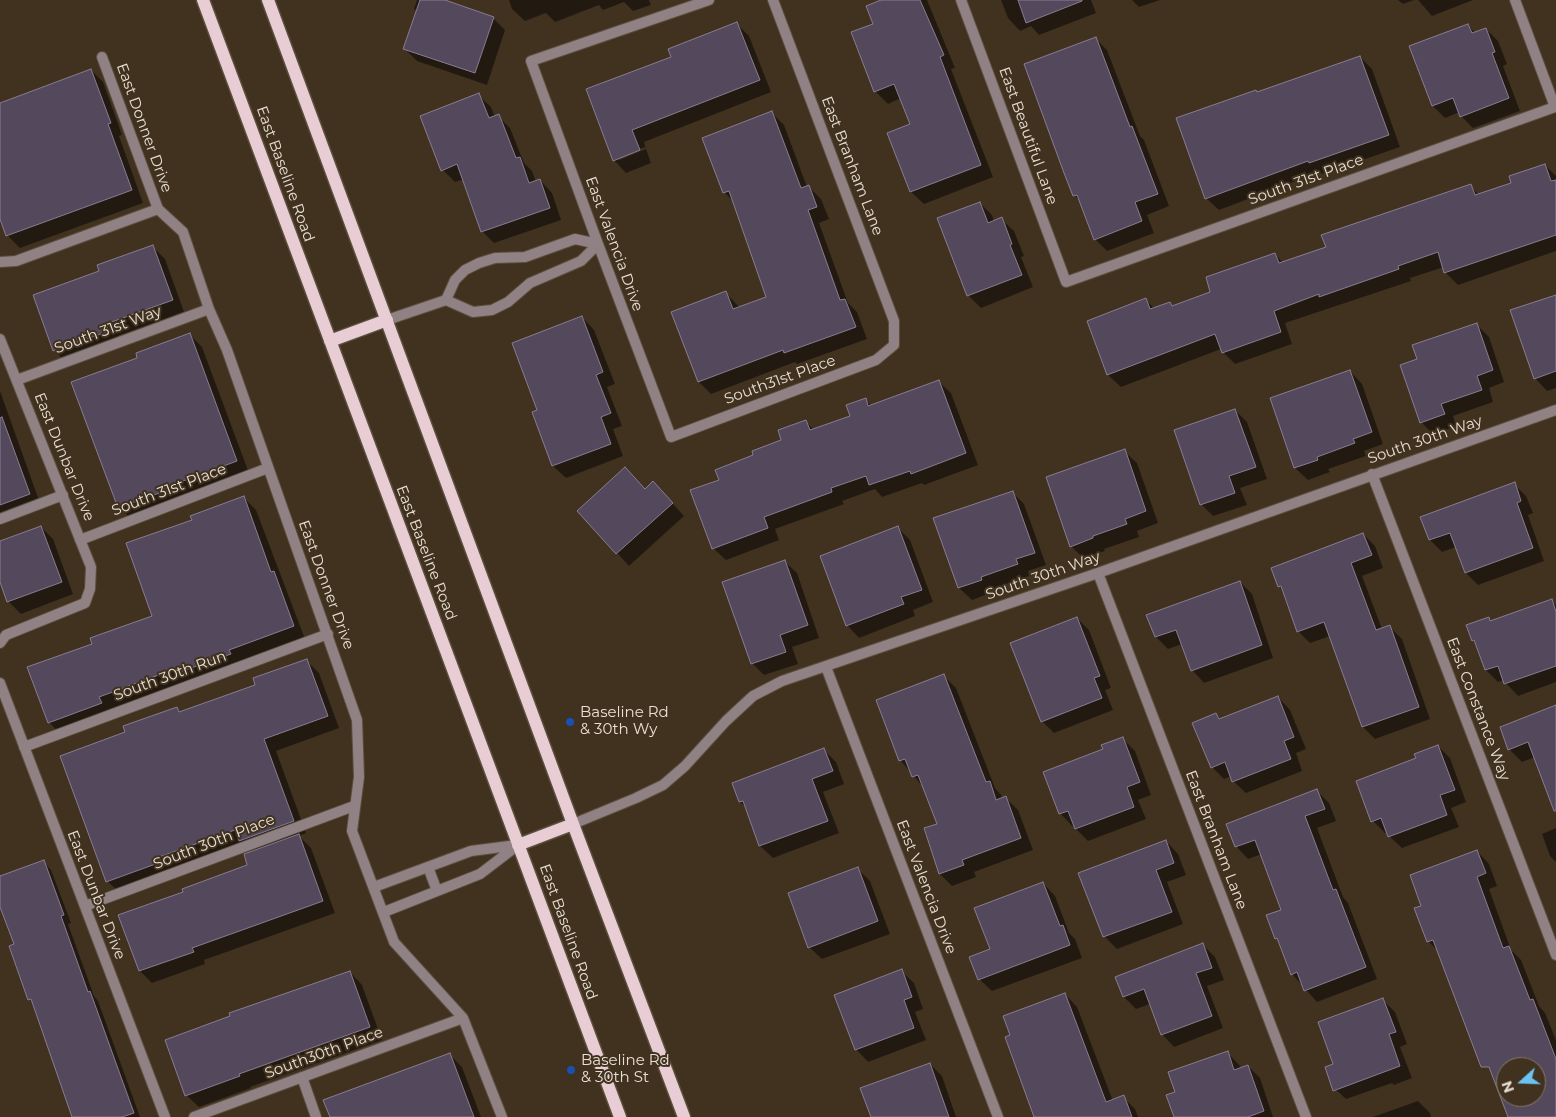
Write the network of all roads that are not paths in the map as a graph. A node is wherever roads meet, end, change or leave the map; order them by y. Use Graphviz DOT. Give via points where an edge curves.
graph roads {
  1 [pos="203,0"];
  2 [pos="268,0"];
  3 [pos="710,0"];
  4 [pos="773,0"];
  5 [pos="961,0"];
  6 [pos="1515,0"];
  7 [pos="102,57"];
  8 [pos="1555,107"];
  9 [pos="158,209"];
  10 [pos="598,244"];
  11 [pos="0,262"];
  12 [pos="1066,282"];
  13 [pos="446,300"];
  14 [pos="209,309"];
  15 [pos="386,320"];
  16 [pos="0,338"];
  17 [pos="330,341"];
  18 [pos="894,345"];
  19 [pos="17,380"];
  20 [pos="1556,410"];
  21 [pos="671,437"];
  22 [pos="268,468"];
  23 [pos="1372,474"];
  24 [pos="63,495"];
  25 [pos="0,519"];
  26 [pos="80,540"];
  27 [pos="1098,573"];
  28 [pos="328,634"];
  29 [pos="0,643"];
  30 [pos="826,667"];
  31 [pos="0,683"];
  32 [pos="24,747"];
  33 [pos="354,806"];
  34 [pos="573,824"];
  35 [pos="518,845"];
  36 [pos="428,867"];
  37 [pos="374,887"];
  38 [pos="438,891"];
  39 [pos="85,906"];
  40 [pos="384,912"];
  41 [pos="1556,955"];
  42 [pos="463,1018"];
  43 [pos="302,1077"];
  44 [pos="165,1117"];
  45 [pos="194,1117"];
  46 [pos="316,1117"];
  47 [pos="502,1117"];
  48 [pos="620,1117"];
  49 [pos="684,1117"];
  50 [pos="998,1117"];
  51 [pos="1306,1117"];
  1 -- 17 [label="main road, East Baseline Road"];
  2 -- 15 [label="main road"];
  3 -- 10 [label="street, East Valencia Drive" via="531,62"];
  4 -- 18 [label="street, East Branham Lane" via="894,321"];
  5 -- 12 [label="street, East Beautiful Lane"];
  6 -- 8 [label="street"];
  7 -- 9 [label="street, East Donner Drive"];
  8 -- 12 [label="street, South 31st Place"];
  9 -- 11 [label="street" via="16,261"];
  9 -- 14 [label="street, East Donner Drive" via="183,232"];
  10 -- 13 [label="street" via="575,240 525,257 479,262 455,280"];
  10 -- 13 [label="street" via="582,261 530,283 508,302 492,310 473,312"];
  10 -- 21 [label="street, East Valencia Drive"];
  13 -- 15 [label="street"];
  14 -- 19 [label="street, South 31st Way"];
  14 -- 22 [label="street, East Donner Drive" via="227,350"];
  15 -- 17 [label="main road"];
  15 -- 34 [label="main road"];
  16 -- 19 [label="street, East Dunbar Drive"];
  17 -- 35 [label="main road, East Baseline Road"];
  18 -- 21 [label="street, South31st Place" via="876,360"];
  19 -- 24 [label="street, East Dunbar Drive"];
  20 -- 23 [label="street, South 30th Way"];
  22 -- 26 [label="street, South 31st Place"];
  22 -- 28 [label="street, East Donner Drive"];
  23 -- 27 [label="street, South 30th Way"];
  23 -- 41 [label="street, East Constance Way"];
  24 -- 25 [label="street"];
  24 -- 26 [label="street, East Dunbar Drive"];
  26 -- 29 [label="street, East Dunbar Drive" via="91,567 90,589 85,603 6,635"];
  27 -- 30 [label="street, South 30th Way"];
  27 -- 51 [label="street, East Branham Lane"];
  28 -- 32 [label="street, South 30th Run"];
  28 -- 33 [label="street, East Donner Drive" via="357,720 359,777"];
  30 -- 34 [label="street, South 30th Way" via="782,681 753,696 663,785"];
  30 -- 50 [label="street, East Valencia Drive"];
  31 -- 32 [label="street, East Dunbar Drive"];
  32 -- 39 [label="street, East Dunbar Drive"];
  33 -- 37 [label="street, East Donner Drive" via="352,831"];
  33 -- 39 [label="street, South 30th Place"];
  34 -- 35 [label="main road"];
  34 -- 49 [label="main road"];
  35 -- 36 [label="street" via="471,851"];
  35 -- 38 [label="street" via="480,874"];
  35 -- 48 [label="main road, East Baseline Road"];
  36 -- 37 [label="street"];
  36 -- 38 [label="street"];
  37 -- 40 [label="street, East Donner Drive"];
  38 -- 40 [label="street"];
  39 -- 44 [label="street, East Dunbar Drive"];
  40 -- 42 [label="street, East Donner Drive" via="394,942"];
  42 -- 43 [label="street, South30th Place"];
  42 -- 47 [label="street, East Donner Drive"];
  43 -- 45 [label="street, South30th Place"];
  43 -- 46 [label="street"];
}
